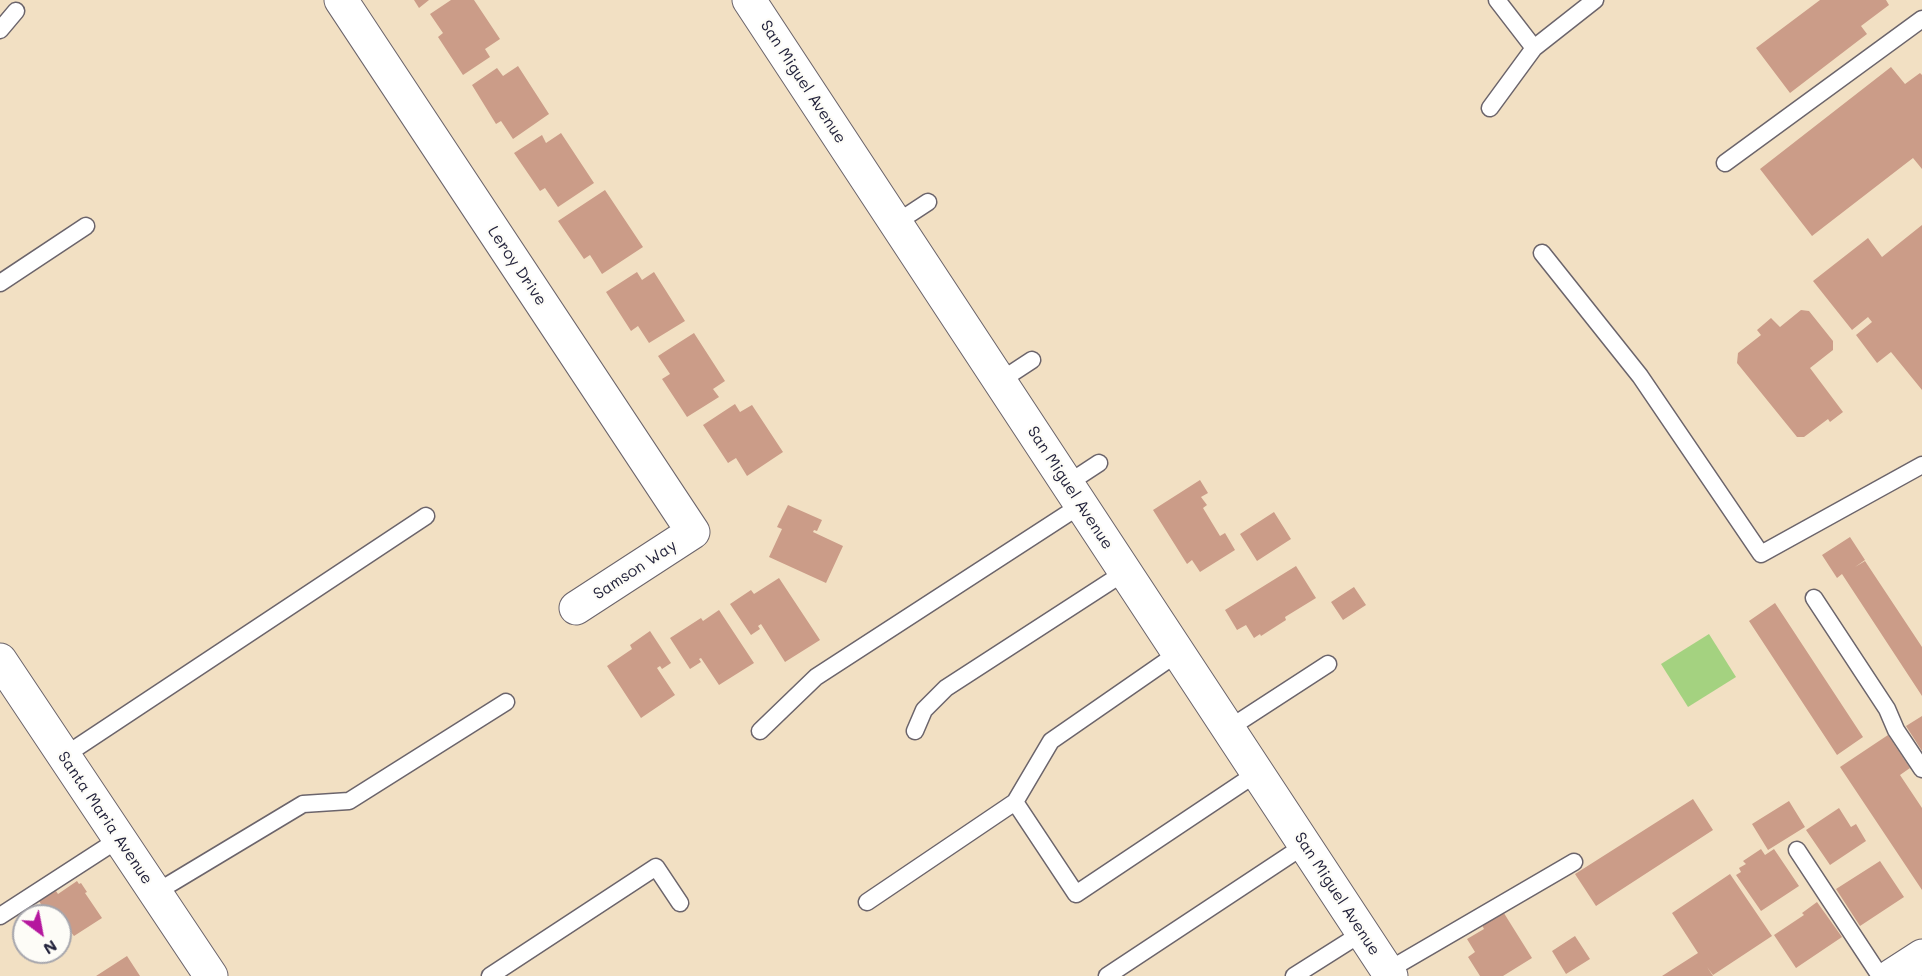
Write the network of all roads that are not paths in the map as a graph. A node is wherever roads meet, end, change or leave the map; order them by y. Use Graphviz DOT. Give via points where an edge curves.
graph roads {
  1 [pos="341,0"];
  2 [pos="1497,0"];
  3 [pos="1594,0"];
  4 [pos="754,2"];
  5 [pos="16,11"];
  6 [pos="1922,19"];
  7 [pos="0,30"];
  8 [pos="1534,48"];
  9 [pos="1490,108"];
  10 [pos="1725,163"];
  11 [pos="928,202"];
  12 [pos="896,223"];
  13 [pos="86,226"];
  14 [pos="1542,253"];
  15 [pos="0,283"];
  16 [pos="1032,360"];
  17 [pos="1000,381"];
  18 [pos="1099,464"];
  19 [pos="1922,465"];
  20 [pos="1074,494"];
  21 [pos="426,516"];
  22 [pos="693,532"];
  23 [pos="1125,572"];
  24 [pos="1814,598"];
  25 [pos="576,608"];
  26 [pos="1178,653"];
  27 [pos="0,660"];
  28 [pos="1328,664"];
  29 [pos="506,702"];
  30 [pos="1228,729"];
  31 [pos="760,731"];
  32 [pos="915,731"];
  33 [pos="64,756"];
  34 [pos="1922,769"];
  35 [pos="1257,773"];
  36 [pos="1015,802"];
  37 [pos="119,839"];
  38 [pos="1305,845"];
  39 [pos="1797,850"];
  40 [pos="1574,862"];
  41 [pos="155,892"];
  42 [pos="867,902"];
  43 [pos="680,903"];
  44 [pos="0,916"];
  45 [pos="1362,933"];
  46 [pos="1922,956"];
  47 [pos="1389,973"];
  48 [pos="211,976"];
  49 [pos="490,976"];
  50 [pos="1107,976"];
  51 [pos="1294,976"];
  52 [pos="1880,976"];
  53 [pos="1891,976"];
  1 -- 22 [label="street, Leroy Drive"];
  2 -- 8 [label="lane"];
  3 -- 8 [label="lane"];
  4 -- 12 [label="street, San Miguel Avenue"];
  5 -- 7 [label="lane"];
  6 -- 10 [label="lane"];
  8 -- 9 [label="lane"];
  11 -- 12 [label="lane"];
  12 -- 17 [label="street, San Miguel Avenue"];
  13 -- 15 [label="lane"];
  14 -- 19 [label="lane" via="1640,376 1761,554"];
  16 -- 17 [label="lane"];
  17 -- 20 [label="street, San Miguel Avenue"];
  18 -- 20 [label="lane"];
  20 -- 23 [label="street, San Miguel Avenue"];
  20 -- 31 [label="lane" via="816,678"];
  21 -- 33 [label="lane"];
  22 -- 25 [label="street, Samson Way"];
  23 -- 26 [label="street, San Miguel Avenue"];
  23 -- 32 [label="lane" via="946,688 924,711"];
  24 -- 34 [label="lane"];
  26 -- 30 [label="street, San Miguel Avenue"];
  26 -- 36 [label="lane" via="1051,741"];
  27 -- 33 [label="street, Santa Maria Avenue"];
  28 -- 30 [label="lane"];
  29 -- 41 [label="lane" via="349,801 303,804"];
  30 -- 35 [label="street, San Miguel Avenue"];
  33 -- 37 [label="street, Santa Maria Avenue"];
  35 -- 36 [label="lane" via="1076,894"];
  35 -- 38 [label="street, San Miguel Avenue"];
  36 -- 42 [label="lane"];
  37 -- 41 [label="street, Santa Maria Avenue"];
  37 -- 44 [label="lane"];
  38 -- 45 [label="street, San Miguel Avenue"];
  38 -- 50 [label="lane"];
  39 -- 52 [label="lane"];
  40 -- 47 [label="lane"];
  41 -- 48 [label="street, Santa Maria Avenue"];
  43 -- 49 [label="lane" via="656,867"];
  45 -- 47 [label="street, San Miguel Avenue"];
  45 -- 51 [label="lane"];
  46 -- 53 [label="street"];
}
